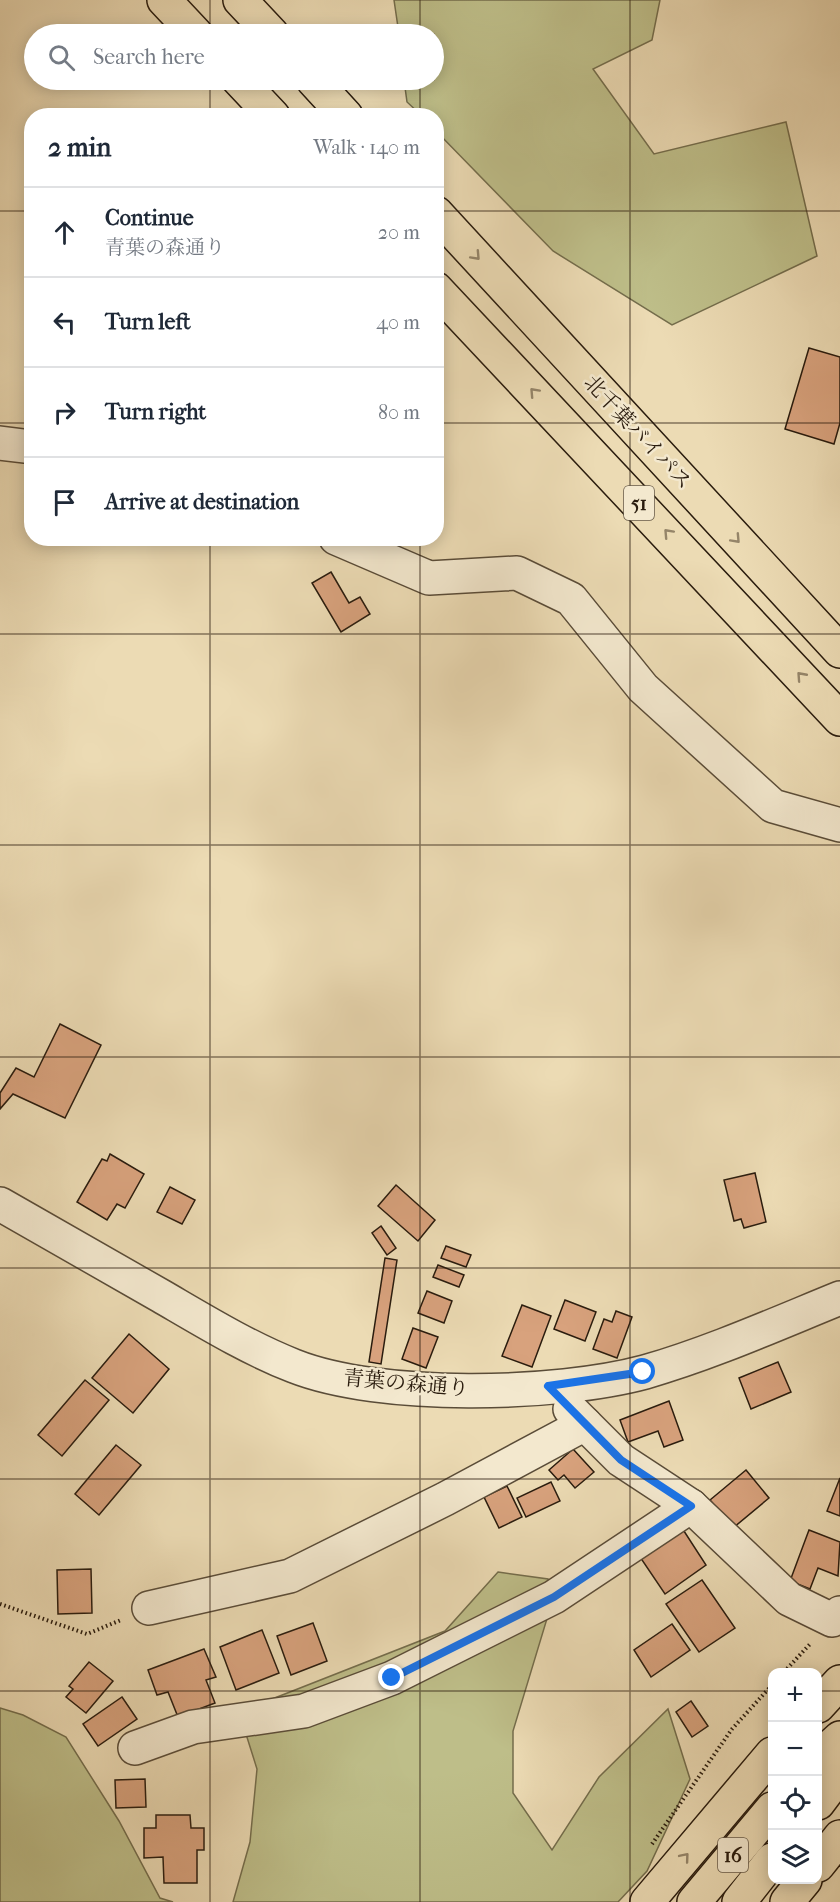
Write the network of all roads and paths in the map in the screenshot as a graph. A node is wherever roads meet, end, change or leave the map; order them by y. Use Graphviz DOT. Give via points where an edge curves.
graph roads {
  1 [pos="164,0"];
  2 [pos="240,0"];
  3 [pos="187,24"];
  4 [pos="263,24"];
  5 [pos="248,90"];
  6 [pos="322,90"];
  7 [pos="265,108"];
  8 [pos="339,108"];
  9 [pos="444,222"];
  10 [pos="444,298"];
  11 [pos="0,443"];
  12 [pos="24,446"];
  13 [pos="355,546"];
  14 [pos="840,651"];
  15 [pos="840,719"];
  16 [pos="840,825"];
  17 [pos="0,1204"];
  18 [pos="840,1298"];
  19 [pos="548,1386"];
  20 [pos="585,1424"];
  21 [pos="691,1506"];
  22 [pos="0,1604"];
  23 [pos="149,1608"];
  24 [pos="836,1617"];
  25 [pos="788,1668"];
  26 [pos="840,1682"];
  27 [pos="768,1689"];
  28 [pos="822,1702"];
  29 [pos="840,1738"];
  30 [pos="135,1748"];
  31 [pos="822,1754"];
  32 [pos="768,1759"];
  33 [pos="840,1774"];
  34 [pos="822,1798"];
  35 [pos="768,1814"];
  36 [pos="840,1837"];
  37 [pos="645,1854"];
  38 [pos="822,1860"];
  39 [pos="768,1865"];
  40 [pos="803,1884"];
  41 [pos="647,1902"];
  42 [pos="694,1902"];
  43 [pos="740,1902"];
  44 [pos="787,1902"];
  1 -- 3 [label="highway"];
  2 -- 4 [label="highway"];
  5 -- 7 [label="highway"];
  6 -- 8 [label="highway"];
  9 -- 14 [label="highway, 北千葉バイパス / 51, one-way"];
  15 -- 10 [label="highway, 51, one-way"];
  11 -- 12 [label="street"];
  13 -- 16 [label="street" via="429,578 517,573 571,599 643,688 774,807"];
  17 -- 19 [label="street, 青葉の森通り" via="222,1331 294,1366 346,1381 398,1387 465,1390"];
  18 -- 19 [label="street, 青葉の森通り" via="697,1355 643,1372"];
  19 -- 20 [label="street"];
  20 -- 21 [label="street" via="621,1460"];
  20 -- 23 [label="street" via="290,1576"];
  21 -- 24 [label="street" via="789,1599"];
  21 -- 30 [label="street" via="554,1597 392,1678 304,1711 193,1727"];
  22 -- 23 [label="path" via="87,1634"];
  24 -- 25 [label="path"];
  26 -- 28 [label="highway"];
  27 -- 37 [label="path" via="732,1729"];
  29 -- 31 [label="highway"];
  41 -- 32 [label="highway, one-way"];
  33 -- 34 [label="highway"];
  35 -- 42 [label="highway, 16"];
  36 -- 38 [label="highway"];
  39 -- 43 [label="highway"];
  40 -- 44 [label="highway"];
}
